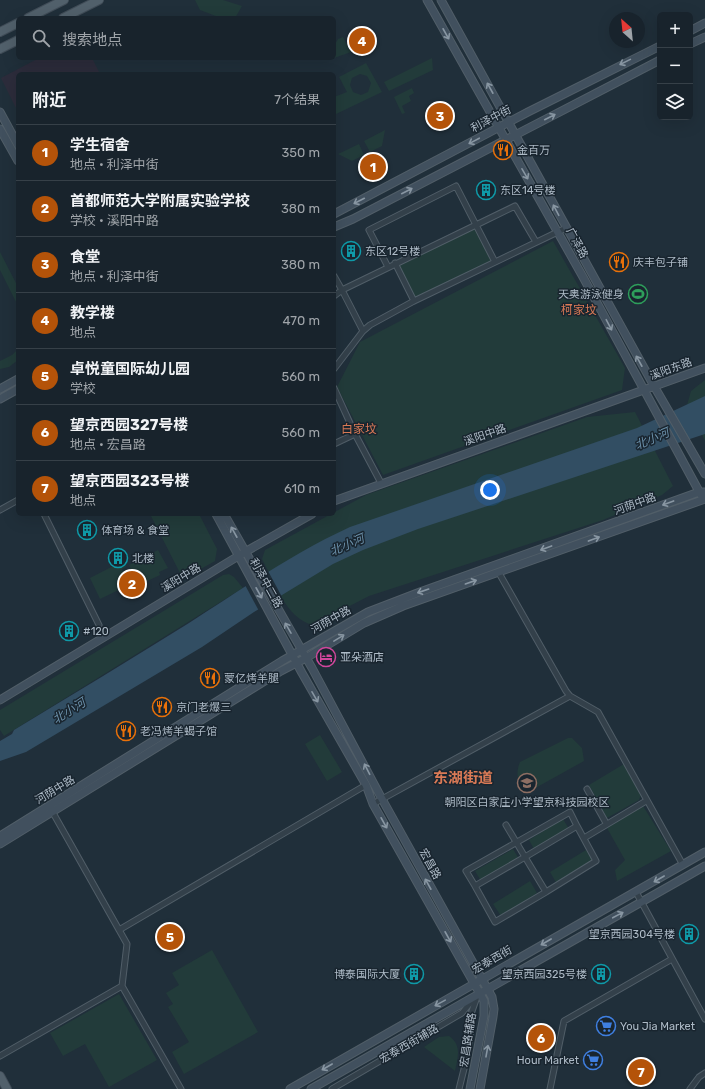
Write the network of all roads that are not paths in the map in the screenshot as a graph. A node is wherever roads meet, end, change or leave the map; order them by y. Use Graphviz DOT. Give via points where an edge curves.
graph roads {
  1 [pos="64,0"];
  2 [pos="99,0"];
  3 [pos="427,0"];
  4 [pos="441,0"];
  5 [pos="32,16"];
  6 [pos="67,16"];
  7 [pos="705,23"];
  8 [pos="16,24"];
  9 [pos="693,29"];
  10 [pos="0,32"];
  11 [pos="705,37"];
  12 [pos="16,41"];
  13 [pos="693,43"];
  14 [pos="657,48"];
  15 [pos="0,49"];
  16 [pos="657,62"];
  17 [pos="0,112"];
  18 [pos="509,122"];
  19 [pos="499,128"];
  20 [pos="0,129"];
  21 [pos="516,135"];
  22 [pos="506,140"];
  23 [pos="16,141"];
  24 [pos="16,157"];
  25 [pos="336,213"];
  26 [pos="476,225"];
  27 [pos="336,226"];
  28 [pos="566,228"];
  29 [pos="558,232"];
  30 [pos="536,242"];
  31 [pos="495,262"];
  32 [pos="395,263"];
  33 [pos="388,267"];
  34 [pos="336,280"];
  35 [pos="342,290"];
  36 [pos="336,294"];
  37 [pos="414,301"];
  38 [pos="363,331"];
  39 [pos="336,366"];
  40 [pos="705,368"];
  41 [pos="16,380"];
  42 [pos="654,386"];
  43 [pos="0,389"];
  44 [pos="16,390"];
  45 [pos="644,390"];
  46 [pos="336,392"];
  47 [pos="0,399"];
  48 [pos="355,434"];
  49 [pos="336,443"];
  50 [pos="705,474"];
  51 [pos="381,483"];
  52 [pos="702,492"];
  53 [pos="336,500"];
  54 [pos="16,501"];
  55 [pos="704,501"];
  56 [pos="0,510"];
  57 [pos="45,516"];
  58 [pos="217,516"];
  59 [pos="225,516"];
  60 [pos="308,516"];
  61 [pos="242,554"];
  62 [pos="498,573"];
  63 [pos="271,607"];
  64 [pos="98,625"];
  65 [pos="301,651"];
  66 [pos="292,655"];
  67 [pos="306,658"];
  68 [pos="296,663"];
  69 [pos="570,696"];
  70 [pos="0,700"];
  71 [pos="366,785"];
  72 [pos="587,789"];
  73 [pos="382,799"];
  74 [pos="646,801"];
  75 [pos="373,804"];
  76 [pos="52,811"];
  77 [pos="606,823"];
  78 [pos="506,825"];
  79 [pos="577,826"];
  80 [pos="0,836"];
  81 [pos="584,838"];
  82 [pos="516,843"];
  83 [pos="0,844"];
  84 [pos="705,852"];
  85 [pos="524,857"];
  86 [pos="683,865"];
  87 [pos="705,866"];
  88 [pos="475,886"];
  89 [pos="546,892"];
  90 [pos="636,892"];
  91 [pos="641,903"];
  92 [pos="119,930"];
  93 [pos="672,959"];
  94 [pos="481,979"];
  95 [pos="474,983"];
  96 [pos="122,986"];
  97 [pos="486,988"];
  98 [pos="479,992"];
  99 [pos="705,1019"];
  100 [pos="0,1056"];
  101 [pos="705,1073"];
  102 [pos="0,1076"];
  103 [pos="7,1089"];
  104 [pos="181,1089"];
  105 [pos="290,1089"];
  106 [pos="310,1089"];
  107 [pos="332,1089"];
  108 [pos="459,1089"];
  109 [pos="470,1089"];
  110 [pos="480,1089"];
  111 [pos="550,1089"];
  112 [pos="690,1089"];
  1 -- 5 [label="main road"];
  2 -- 6 [label="main road"];
  3 -- 19 [label="street, 广泽路, one-way"];
  18 -- 4 [label="street, 广泽路, one-way"];
  7 -- 9 [label="street"];
  8 -- 10 [label="main road"];
  11 -- 13 [label="street"];
  12 -- 15 [label="main road"];
  14 -- 18 [label="street, 利泽中街, one-way"];
  21 -- 16 [label="street, one-way"];
  17 -- 23 [label="street"];
  18 -- 19 [label="street, 利泽中街"];
  18 -- 21 [label="street, 广泽路"];
  19 -- 22 [label="street, 广泽路"];
  19 -- 25 [label="street, 利泽中街, one-way"];
  20 -- 24 [label="street"];
  21 -- 22 [label="street"];
  28 -- 21 [label="street, 广泽路, one-way"];
  27 -- 22 [label="street, one-way"];
  22 -- 29 [label="street, 广泽路, one-way"];
  26 -- 30 [label="street" via="515,206"];
  26 -- 31 [label="street"];
  26 -- 32 [label="street"];
  26 -- 33 [label="street" via="456,186 369,230"];
  28 -- 29 [label="street"];
  42 -- 28 [label="street, 广泽路, one-way"];
  29 -- 30 [label="street"];
  29 -- 45 [label="street, 广泽路, one-way"];
  30 -- 31 [label="street"];
  31 -- 37 [label="street"];
  32 -- 33 [label="street"];
  32 -- 37 [label="street"];
  33 -- 35 [label="street"];
  34 -- 35 [label="street"];
  35 -- 36 [label="street"];
  35 -- 38 [label="street"];
  37 -- 38 [label="street"];
  38 -- 39 [label="street"];
  40 -- 42 [label="street, 溪阳东路"];
  41 -- 43 [label="street"];
  42 -- 45 [label="street, 溪阳东路"];
  42 -- 50 [label="street, 广泽路"];
  44 -- 47 [label="street"];
  45 -- 51 [label="street, 溪阳中路"];
  45 -- 52 [label="street, 广泽路" via="678,454"];
  46 -- 48 [label="street"];
  48 -- 49 [label="street"];
  48 -- 51 [label="street"];
  51 -- 53 [label="street, 溪阳中路"];
  52 -- 55 [label="street, 广泽路"];
  52 -- 65 [label="street, 河荫中路, one-way" via="398,600 353,620"];
  54 -- 56 [label="street"];
  62 -- 55 [label="street, 河荫中路, one-way"];
  57 -- 64 [label="street"];
  58 -- 61 [label="street, 利泽中二路"];
  61 -- 59 [label="street, 利泽中二路, one-way"];
  60 -- 61 [label="street, 溪阳中路"];
  61 -- 63 [label="street, 利泽中二路"];
  61 -- 70 [label="street, 溪阳中路"];
  67 -- 62 [label="street, 河荫中路, one-way" via="382,615"];
  62 -- 69 [label="street"];
  65 -- 63 [label="street, 利泽中二路, one-way"];
  63 -- 66 [label="street, 利泽中二路"];
  65 -- 66 [label="street, 河荫中路"];
  65 -- 67 [label="street, 利泽中二路"];
  66 -- 68 [label="street, 利泽中二路"];
  66 -- 80 [label="street, 河荫中路"];
  67 -- 68 [label="street, 河荫中路"];
  73 -- 67 [label="street, 宏昌路, one-way"];
  68 -- 71 [label="street, 宏昌路, one-way"];
  68 -- 76 [label="street, 河荫中路"];
  69 -- 73 [label="street"];
  69 -- 74 [label="street" via="598,712"];
  71 -- 75 [label="street, 宏昌路"];
  71 -- 92 [label="street"];
  72 -- 77 [label="street"];
  73 -- 75 [label="street"];
  94 -- 73 [label="street, 宏昌路, one-way"];
  74 -- 77 [label="street"];
  74 -- 86 [label="street"];
  75 -- 95 [label="street, 宏昌路, one-way"];
  76 -- 83 [label="street, 河荫中路"];
  76 -- 92 [label="street"];
  77 -- 81 [label="street"];
  78 -- 82 [label="street"];
  79 -- 81 [label="street"];
  79 -- 82 [label="street" via="570,812"];
  79 -- 85 [label="street"];
  81 -- 89 [label="street" via="596,862"];
  82 -- 85 [label="street"];
  82 -- 88 [label="street" via="466,871"];
  84 -- 86 [label="street, 宏泰西街"];
  85 -- 88 [label="street"];
  85 -- 89 [label="street"];
  86 -- 90 [label="street, 宏泰西街, one-way"];
  87 -- 91 [label="street, 宏泰西街"];
  88 -- 89 [label="street" via="495,922"];
  90 -- 91 [label="street"];
  90 -- 94 [label="street, 宏泰西街, one-way"];
  91 -- 93 [label="street"];
  97 -- 91 [label="street, 宏泰西街, one-way"];
  92 -- 96 [label="street" via="127,944"];
  93 -- 99 [label="street"];
  93 -- 111 [label="street" via="564,1021"];
  94 -- 95 [label="street, 宏泰西街"];
  94 -- 97 [label="street, 宏昌路"];
  95 -- 98 [label="street, 宏昌路"];
  95 -- 105 [label="street, 宏泰西街, one-way"];
  96 -- 100 [label="street"];
  96 -- 104 [label="street"];
  97 -- 98 [label="street, 宏泰西街"];
  110 -- 97 [label="street, 宏昌路, one-way" via="494,1009 492,997"];
  98 -- 106 [label="street, 宏泰西街"];
  98 -- 107 [label="street, 宏泰西街辅路" via="462,1013"];
  98 -- 108 [label="street, 宏昌路辅路" via="471,1014 467,1057"];
  98 -- 109 [label="street, 宏昌路" via="484,1000 484,1016"];
  101 -- 112 [label="street"];
  102 -- 103 [label="main road"];
}
